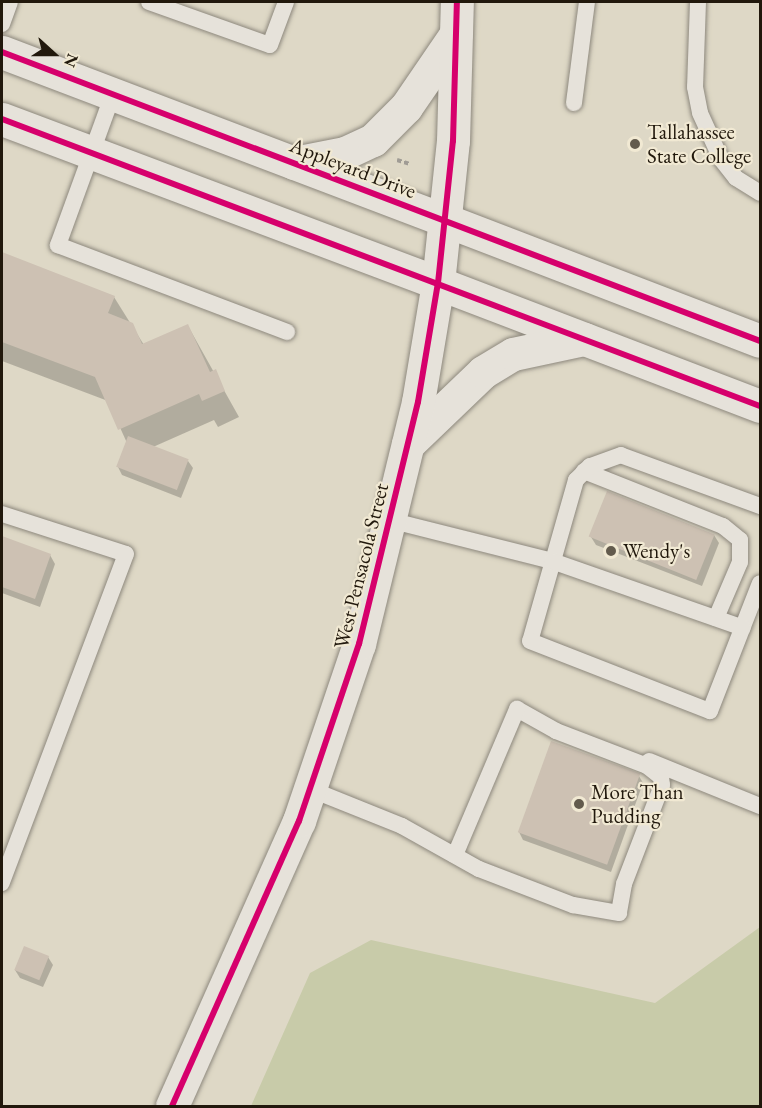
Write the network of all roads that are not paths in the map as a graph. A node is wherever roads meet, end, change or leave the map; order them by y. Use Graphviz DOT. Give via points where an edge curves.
graph roads {
  1 [pos="10,2"];
  2 [pos="149,2"];
  3 [pos="286,2"];
  4 [pos="457,2"];
  5 [pos="587,2"];
  6 [pos="698,2"];
  7 [pos="2,24"];
  8 [pos="456,34"];
  9 [pos="2,52"];
  10 [pos="113,94"];
  11 [pos="574,103"];
  12 [pos="2,119"];
  13 [pos="92,153"];
  14 [pos="294,163"];
  15 [pos="760,193"];
  16 [pos="445,220"];
  17 [pos="438,283"];
  18 [pos="287,332"];
  19 [pos="584,339"];
  20 [pos="760,341"];
  21 [pos="760,406"];
  22 [pos="408,444"];
  23 [pos="584,471"];
  24 [pos="760,506"];
  25 [pos="2,514"];
  26 [pos="389,520"];
  27 [pos="552,561"];
  28 [pos="760,583"];
  29 [pos="716,618"];
  30 [pos="743,628"];
  31 [pos="517,709"];
  32 [pos="675,772"];
  33 [pos="310,789"];
  34 [pos="760,806"];
  35 [pos="456,855"];
  36 [pos="2,883"];
  37 [pos="619,913"];
  38 [pos="172,1107"];
  1 -- 7 [label="lane"];
  2 -- 3 [label="lane" via="270,45"];
  4 -- 8 [label="main road, West Pensacola Street"];
  5 -- 11 [label="lane"];
  6 -- 15 [label="lane" via="695,87 700,113 721,159 736,178"];
  8 -- 14 [label="main road" via="406,107 373,140 345,153"];
  8 -- 16 [label="main road, West Pensacola Street"];
  9 -- 10 [label="main road, Appleyard Drive"];
  10 -- 13 [label="lane"];
  10 -- 14 [label="main road, Appleyard Drive"];
  12 -- 13 [label="main road"];
  13 -- 17 [label="main road"];
  13 -- 18 [label="lane" via="58,245"];
  14 -- 16 [label="main road, Appleyard Drive"];
  16 -- 17 [label="main road, West Pensacola Street"];
  16 -- 20 [label="main road, Appleyard Drive"];
  17 -- 19 [label="main road"];
  17 -- 22 [label="main road, West Pensacola Street"];
  19 -- 21 [label="main road"];
  19 -- 22 [label="main road" via="537,347 483,372"];
  22 -- 26 [label="main road, West Pensacola Street"];
  23 -- 24 [label="lane" via="621,455"];
  23 -- 27 [label="lane" via="576,480"];
  23 -- 29 [label="lane" via="723,526 740,540 740,562"];
  25 -- 36 [label="lane" via="126,554"];
  26 -- 27 [label="lane"];
  26 -- 33 [label="main road, West Pensacola Street" via="359,644"];
  27 -- 29 [label="lane"];
  27 -- 30 [label="lane" via="530,641 710,711"];
  28 -- 30 [label="lane"];
  29 -- 30 [label="lane"];
  31 -- 32 [label="lane"];
  31 -- 35 [label="lane"];
  31 -- 37 [label="lane" via="556,731 647,766 661,777 662,785 624,884"];
  32 -- 34 [label="lane"];
  32 -- 37 [label="lane"];
  33 -- 35 [label="lane" via="402,826"];
  33 -- 38 [label="main road, West Pensacola Street"];
  35 -- 37 [label="lane" via="479,869 572,904"];
}
